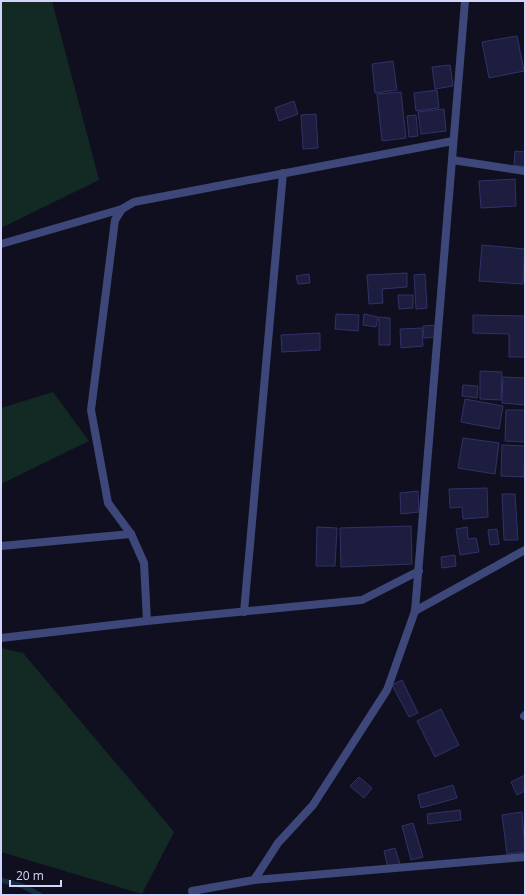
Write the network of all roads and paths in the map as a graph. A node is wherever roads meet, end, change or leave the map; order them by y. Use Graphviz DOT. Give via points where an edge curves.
graph roads {
  1 [pos="465,1"];
  2 [pos="453,141"];
  3 [pos="452,160"];
  4 [pos="525,171"];
  5 [pos="283,173"];
  6 [pos="122,209"];
  7 [pos="1,244"];
  8 [pos="131,534"];
  9 [pos="1,546"];
  10 [pos="525,550"];
  11 [pos="419,571"];
  12 [pos="416,611"];
  13 [pos="244,612"];
  14 [pos="147,621"];
  15 [pos="1,638"];
  16 [pos="525,857"];
  17 [pos="254,880"];
  18 [pos="192,891"];
  1 -- 2 [label="street"];
  2 -- 3 [label="street"];
  2 -- 5 [label="street"];
  3 -- 4 [label="street"];
  3 -- 11 [label="street"];
  5 -- 6 [label="street" via="134,202"];
  5 -- 13 [label="street"];
  6 -- 7 [label="street"];
  6 -- 8 [label="street" via="115,220 91,410 108,503"];
  8 -- 9 [label="street"];
  8 -- 14 [label="street" via="144,563"];
  10 -- 12 [label="street"];
  11 -- 12 [label="street"];
  11 -- 13 [label="street" via="362,600"];
  12 -- 17 [label="street" via="388,690 313,805 278,843"];
  13 -- 14 [label="street"];
  14 -- 15 [label="street"];
  16 -- 17 [label="street"];
  17 -- 18 [label="street"];
}
